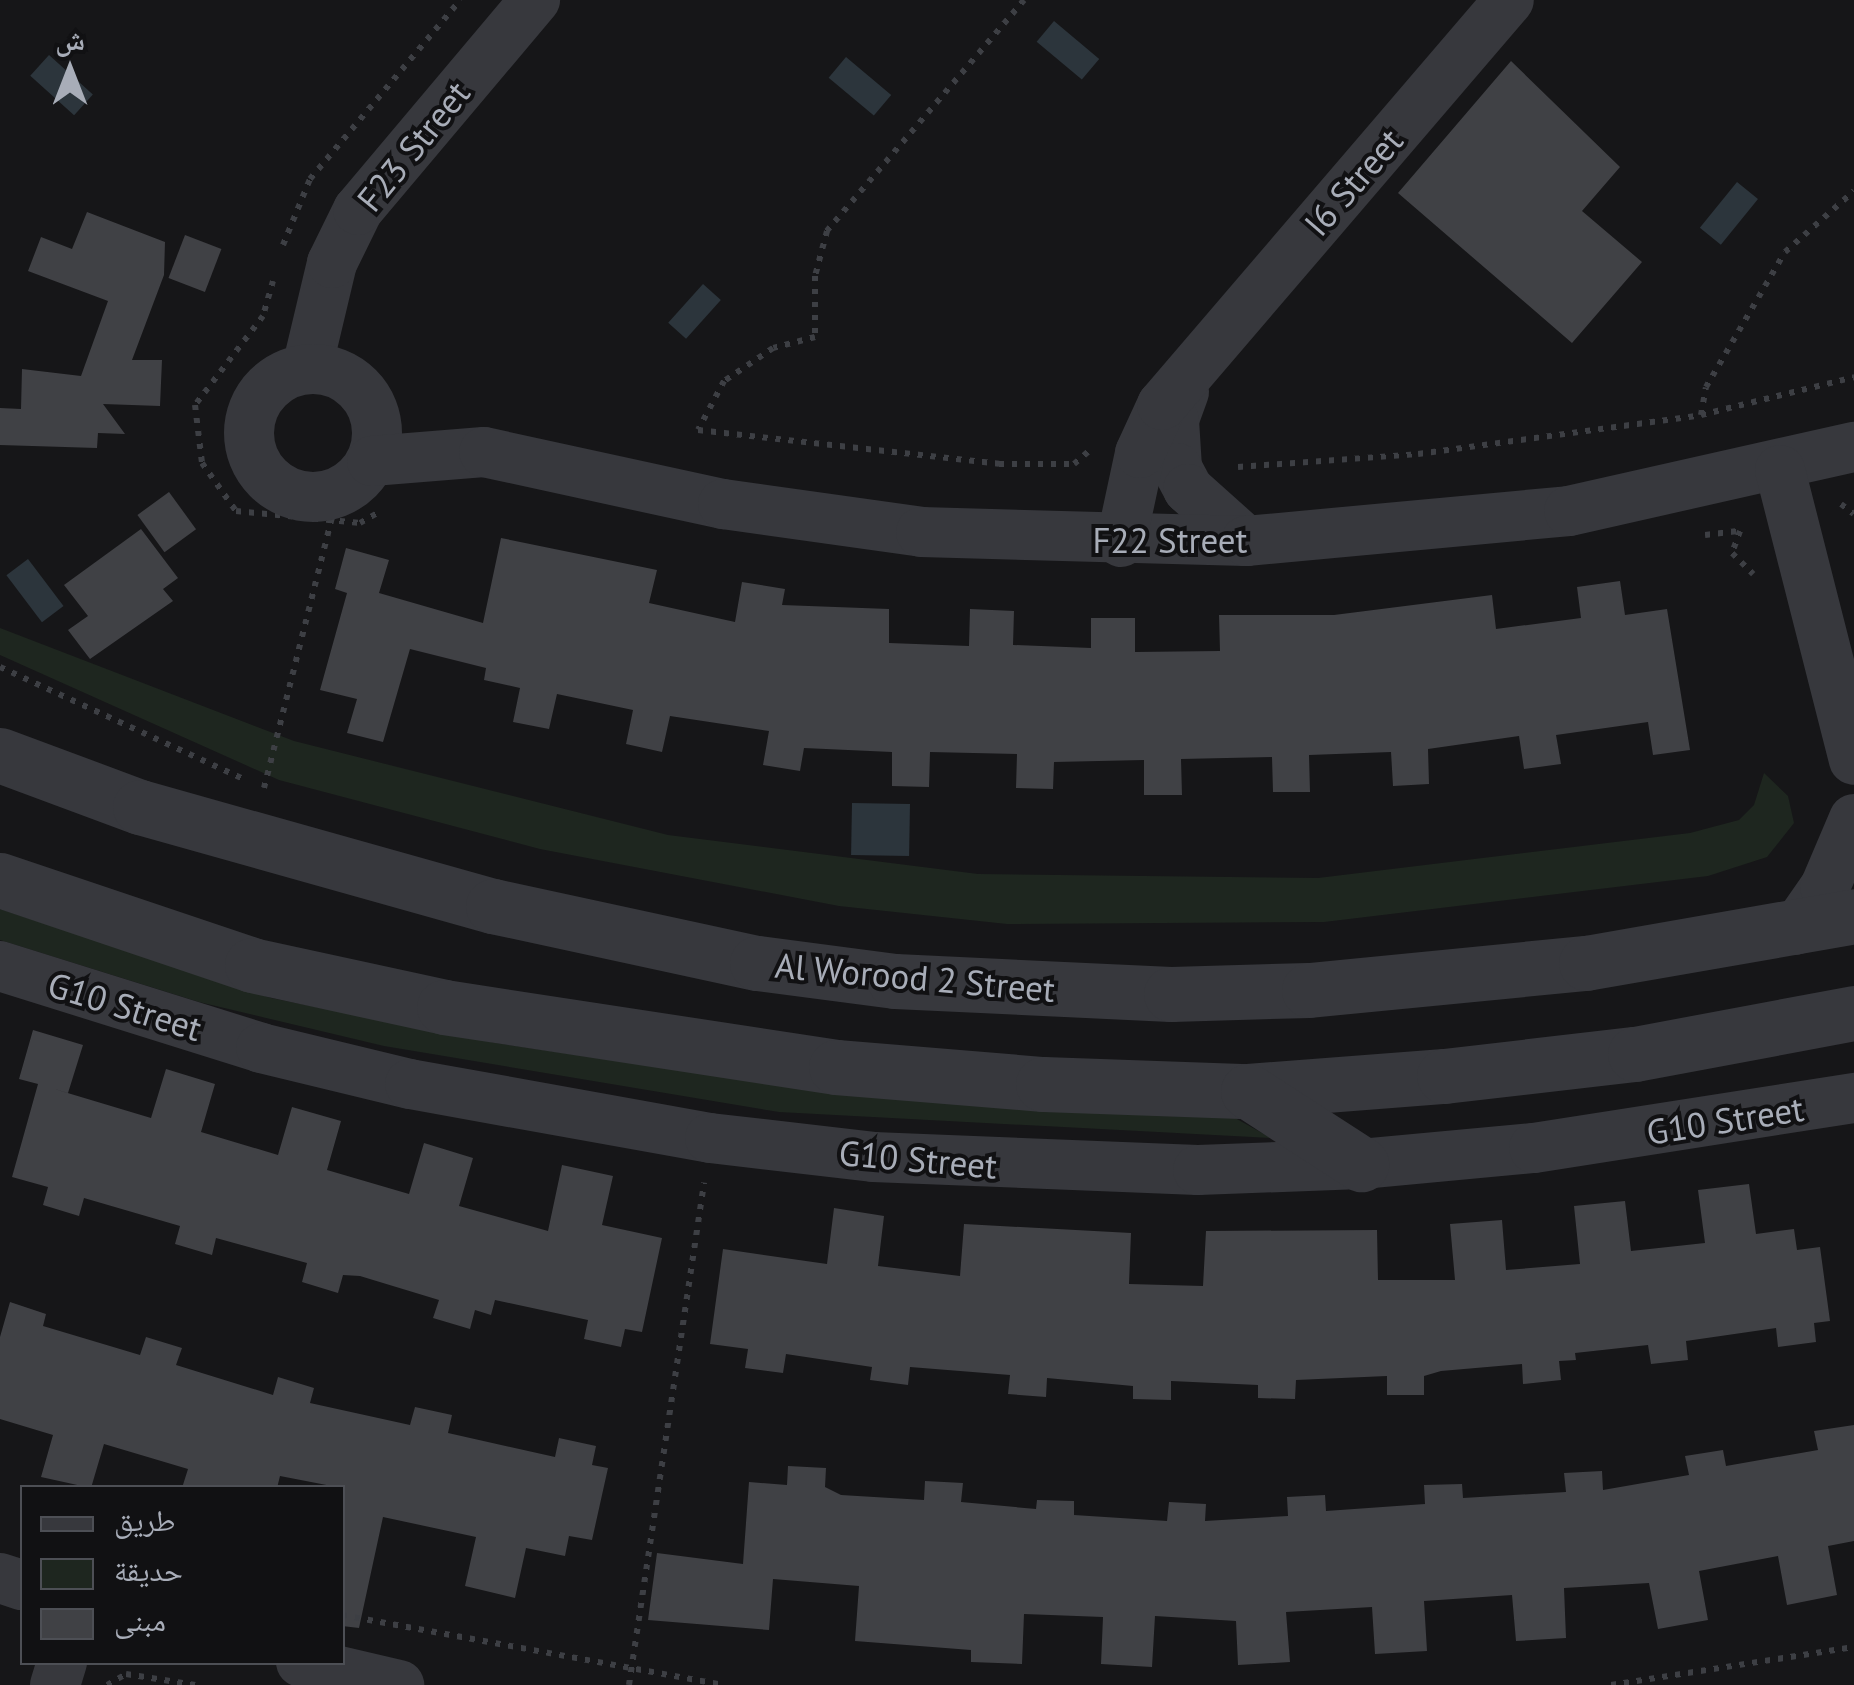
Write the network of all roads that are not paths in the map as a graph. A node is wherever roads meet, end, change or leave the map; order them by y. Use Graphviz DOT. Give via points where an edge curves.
graph roads {
  1 [pos="535,0"];
  2 [pos="1509,0"];
  3 [pos="1197,365"];
  4 [pos="307,368"];
  5 [pos="367,397"];
  6 [pos="1854,447"];
  7 [pos="484,452"];
  8 [pos="1780,470"];
  9 [pos="355,476"];
  10 [pos="1246,541"];
  11 [pos="1122,542"];
  12 [pos="0,755"];
  13 [pos="1854,760"];
  14 [pos="1854,819"];
  15 [pos="0,880"];
  16 [pos="1854,916"];
  17 [pos="1795,930"];
  18 [pos="0,966"];
  19 [pos="1854,1012"];
  20 [pos="1248,1091"];
  21 [pos="1853,1099"];
  22 [pos="1360,1164"];
  23 [pos="314,1665"];
  24 [pos="399,1685"];
  1 -- 4 [label="street, F23 Street" via="358,210 332,263"];
  2 -- 3 [label="street, I6 Street"];
  3 -- 10 [label="street, I6 Street" via="1174,420 1177,468 1188,489"];
  3 -- 11 [label="street, I6 Street" via="1149,428"];
  4 -- 5 [label="street, F22 Street" via="342,374"];
  4 -- 9 [label="street, F22 Street" via="260,394 249,448 283,490"];
  5 -- 7 [label="street, F22 Street"];
  5 -- 9 [label="street" via="378,430"];
  6 -- 8 [label="street, F22 Street"];
  7 -- 9 [label="street, F22 Street"];
  7 -- 11 [label="street, F22 Street" via="821,521"];
  8 -- 10 [label="street, F22 Street" via="1479,524"];
  8 -- 13 [label="street"];
  10 -- 11 [label="street, F22 Street"];
  12 -- 17 [label="street, Al Worood 2 Street" via="140,808 493,906 757,964 894,981 1171,994 1309,990 1586,964"];
  14 -- 17 [label="street" via="1825,887"];
  15 -- 20 [label="street" via="252,965 639,1042 1006,1081"];
  16 -- 17 [label="street, Al Worood 2 Street"];
  18 -- 22 [label="street, G10 Street" via="280,1052 710,1138 1035,1168"];
  19 -- 20 [label="street" via="1635,1054"];
  20 -- 22 [label="street"];
  21 -- 22 [label="street, G10 Street" via="1572,1143"];
  23 -- 24 [label="street"];
}
